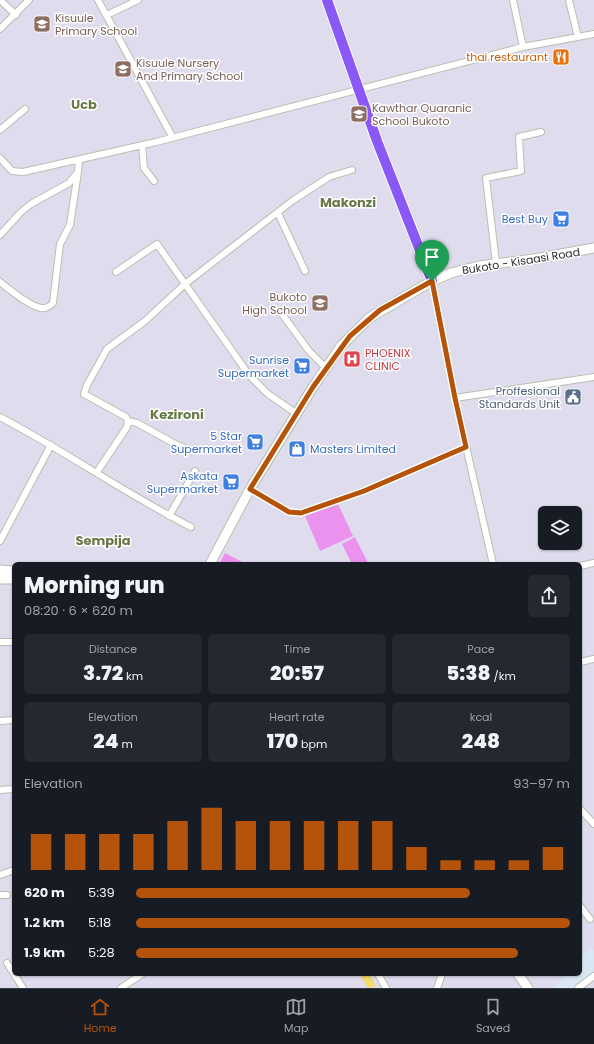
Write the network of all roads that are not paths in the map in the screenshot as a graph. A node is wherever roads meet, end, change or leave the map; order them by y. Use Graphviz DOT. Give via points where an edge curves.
graph roads {
  1 [pos="0,0"];
  2 [pos="29,0"];
  3 [pos="98,0"];
  4 [pos="138,0"];
  5 [pos="327,0"];
  6 [pos="513,0"];
  7 [pos="569,0"];
  8 [pos="16,15"];
  9 [pos="107,15"];
  10 [pos="0,29"];
  11 [pos="594,34"];
  12 [pos="578,37"];
  13 [pos="523,47"];
  14 [pos="359,89"];
  15 [pos="25,109"];
  16 [pos="0,130"];
  17 [pos="541,132"];
  18 [pos="173,138"];
  19 [pos="142,145"];
  20 [pos="0,158"];
  21 [pos="79,160"];
  22 [pos="352,170"];
  23 [pos="78,172"];
  24 [pos="154,181"];
  25 [pos="278,213"];
  26 [pos="0,235"];
  27 [pos="594,248"];
  28 [pos="496,263"];
  29 [pos="305,271"];
  30 [pos="116,272"];
  31 [pos="432,281"];
  32 [pos="0,282"];
  33 [pos="185,284"];
  34 [pos="282,314"];
  35 [pos="326,368"];
  36 [pos="594,378"];
  37 [pos="455,398"];
  38 [pos="297,414"];
  39 [pos="0,417"];
  40 [pos="128,421"];
  41 [pos="51,444"];
  42 [pos="182,447"];
  43 [pos="466,447"];
  44 [pos="195,471"];
  45 [pos="97,472"];
  46 [pos="250,489"];
  47 [pos="169,516"];
  48 [pos="191,527"];
  49 [pos="0,541"];
  50 [pos="211,562"];
  51 [pos="493,562"];
  52 [pos="594,563"];
  53 [pos="582,566"];
  54 [pos="0,570"];
  55 [pos="12,571"];
  56 [pos="0,578"];
  57 [pos="12,579"];
  58 [pos="0,642"];
  59 [pos="12,642"];
  60 [pos="594,659"];
  61 [pos="582,662"];
  62 [pos="12,720"];
  63 [pos="0,721"];
  64 [pos="12,789"];
  65 [pos="0,790"];
  66 [pos="582,811"];
  67 [pos="594,824"];
  68 [pos="12,871"];
  69 [pos="0,875"];
  70 [pos="0,895"];
  71 [pos="7,895"];
  72 [pos="582,909"];
  73 [pos="590,919"];
  74 [pos="7,963"];
  75 [pos="12,971"];
  76 [pos="15,976"];
  77 [pos="139,976"];
  78 [pos="379,976"];
  79 [pos="441,976"];
  80 [pos="519,976"];
  81 [pos="594,976"];
  82 [pos="23,988"];
  83 [pos="121,988"];
  84 [pos="386,988"];
  85 [pos="437,988"];
  86 [pos="528,988"];
  87 [pos="578,988"];
  1 -- 8 [label="street"];
  2 -- 8 [label="street"];
  3 -- 9 [label="street"];
  4 -- 9 [label="street"];
  5 -- 14 [label="main road"];
  6 -- 13 [label="street"];
  7 -- 12 [label="street"];
  8 -- 10 [label="street"];
  9 -- 18 [label="street"];
  11 -- 12 [label="street"];
  12 -- 13 [label="street"];
  13 -- 14 [label="street"];
  14 -- 18 [label="street"];
  14 -- 31 [label="main road" via="397,195"];
  15 -- 16 [label="street"];
  17 -- 28 [label="street" via="519,137 521,171 486,178"];
  18 -- 19 [label="street"];
  19 -- 21 [label="street"];
  19 -- 24 [label="street" via="144,168"];
  20 -- 21 [label="street" via="15,172"];
  21 -- 23 [label="street"];
  22 -- 25 [label="street" via="318,183"];
  23 -- 26 [label="street" via="66,185 21,212"];
  23 -- 32 [label="street" via="70,225 60,244 53,303 41,308 15,294"];
  25 -- 29 [label="street"];
  25 -- 33 [label="street"];
  27 -- 28 [label="main road, Bukoto - Kisaasi Road"];
  28 -- 31 [label="main road, Bukoto - Kisaasi Road" via="459,271"];
  30 -- 33 [label="street" via="157,244"];
  31 -- 35 [label="main road, Bukoto - Kisaasi Road" via="369,318 346,341"];
  31 -- 37 [label="street"];
  33 -- 38 [label="street" via="256,383 275,400"];
  33 -- 40 [label="street" via="145,322 104,351 84,392 85,396 126,417"];
  34 -- 35 [label="street" via="306,347"];
  35 -- 38 [label="main road, Bukoto - Kisaasi Road"];
  36 -- 37 [label="street"];
  37 -- 43 [label="street"];
  38 -- 46 [label="main road, Bukoto - Kisaasi Road"];
  39 -- 41 [label="street"];
  40 -- 42 [label="street" via="137,423"];
  40 -- 45 [label="street" via="127,427"];
  41 -- 45 [label="street"];
  41 -- 49 [label="street"];
  43 -- 46 [label="street" via="364,491 301,513 289,512"];
  43 -- 51 [label="street"];
  44 -- 47 [label="street"];
  45 -- 47 [label="street"];
  46 -- 50 [label="main road, Bukoto - Kisaasi Road"];
  47 -- 48 [label="street"];
  52 -- 53 [label="street"];
  54 -- 55 [label="main road"];
  56 -- 57 [label="main road"];
  58 -- 59 [label="street"];
  60 -- 61 [label="street"];
  62 -- 63 [label="street"];
  64 -- 65 [label="street"];
  66 -- 67 [label="street"];
  68 -- 69 [label="street"];
  70 -- 71 [label="street"];
  72 -- 73 [label="street"];
  74 -- 75 [label="street"];
  76 -- 82 [label="street"];
  77 -- 83 [label="street"];
  78 -- 84 [label="street"];
  79 -- 85 [label="street"];
  80 -- 86 [label="main road"];
  81 -- 87 [label="street"];
}
